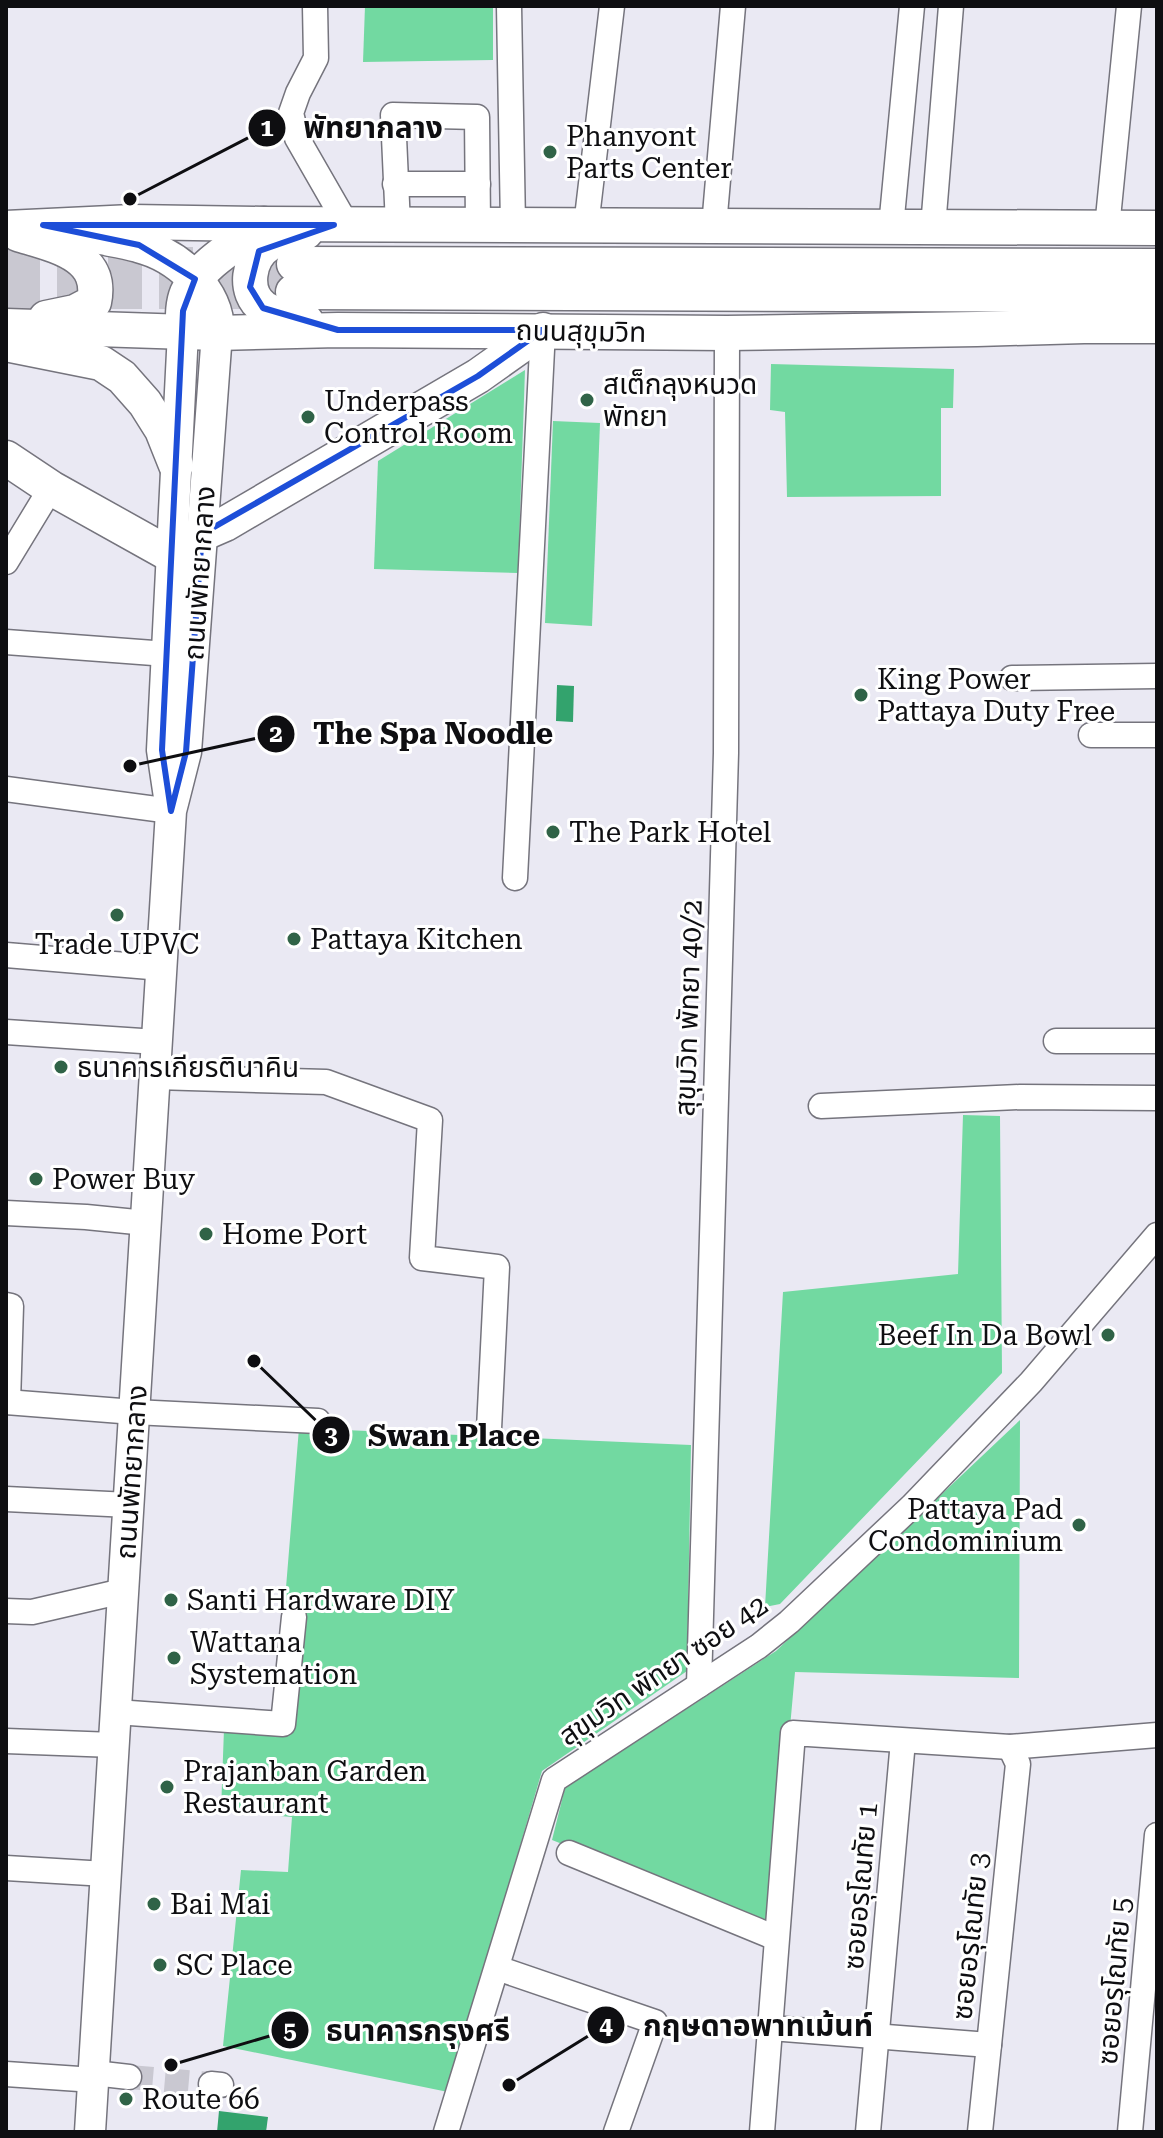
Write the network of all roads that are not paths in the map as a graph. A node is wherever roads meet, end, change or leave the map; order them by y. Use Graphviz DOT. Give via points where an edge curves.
graph roads {
  1 [pos="315,6"];
  2 [pos="509,6"];
  3 [pos="612,6"];
  4 [pos="733,6"];
  5 [pos="912,6"];
  6 [pos="951,6"];
  7 [pos="1129,6"];
  8 [pos="903,95"];
  9 [pos="943,100"];
  10 [pos="395,184"];
  11 [pos="478,184"];
  12 [pos="264,224"];
  13 [pos="43,225"];
  14 [pos="341,225"];
  15 [pos="398,225"];
  16 [pos="478,225"];
  17 [pos="513,225"];
  18 [pos="586,226"];
  19 [pos="714,226"];
  20 [pos="891,227"];
  21 [pos="933,227"];
  22 [pos="1107,228"];
  23 [pos="1157,228"];
  24 [pos="6,229"];
  25 [pos="1157,266"];
  26 [pos="195,279"];
  27 [pos="1157,295"];
  28 [pos="6,326"];
  29 [pos="1157,326"];
  30 [pos="338,330"];
  31 [pos="543,330"];
  32 [pos="183,332"];
  33 [pos="217,333"];
  34 [pos="727,333"];
  35 [pos="6,344"];
  36 [pos="6,458"];
  37 [pos="176,465"];
  38 [pos="51,488"];
  39 [pos="202,534"];
  40 [pos="171,555"];
  41 [pos="6,562"];
  42 [pos="6,642"];
  43 [pos="167,654"];
  44 [pos="1157,676"];
  45 [pos="1012,678"];
  46 [pos="1091,735"];
  47 [pos="1157,735"];
  48 [pos="6,789"];
  49 [pos="171,811"];
  50 [pos="515,878"];
  51 [pos="6,955"];
  52 [pos="162,968"];
  53 [pos="6,1032"];
  54 [pos="1056,1041"];
  55 [pos="1157,1041"];
  56 [pos="157,1042"];
  57 [pos="155,1077"];
  58 [pos="1157,1098"];
  59 [pos="821,1106"];
  60 [pos="6,1213"];
  61 [pos="146,1223"];
  62 [pos="1157,1235"];
  63 [pos="6,1305"];
  64 [pos="7,1402"];
  65 [pos="134,1412"];
  66 [pos="318,1421"];
  67 [pos="489,1429"];
  68 [pos="6,1499"];
  69 [pos="129,1505"];
  70 [pos="123,1591"];
  71 [pos="6,1611"];
  72 [pos="294,1617"];
  73 [pos="699,1685"];
  74 [pos="116,1712"];
  75 [pos="1157,1735"];
  76 [pos="6,1741"];
  77 [pos="903,1741"];
  78 [pos="114,1745"];
  79 [pos="1010,1747"];
  80 [pos="1157,1835"];
  81 [pos="569,1853"];
  82 [pos="6,1868"];
  83 [pos="106,1874"];
  84 [pos="1155,1897"];
  85 [pos="776,1938"];
  86 [pos="497,1968"];
  87 [pos="771,2028"];
  88 [pos="876,2037"];
  89 [pos="989,2045"];
  90 [pos="6,2074"];
  91 [pos="94,2077"];
  92 [pos="129,2077"];
  93 [pos="90,2132"];
  94 [pos="446,2132"];
  95 [pos="616,2132"];
  96 [pos="762,2132"];
  97 [pos="868,2132"];
  98 [pos="980,2132"];
  99 [pos="1130,2132"];
  1 -- 14 [label="street" via="316,58 291,113 297,138"];
  2 -- 17 [label="street"];
  3 -- 18 [label="street"];
  4 -- 19 [label="street"];
  5 -- 8 [label="street"];
  6 -- 9 [label="street"];
  7 -- 22 [label="street"];
  8 -- 9 [label="street"];
  8 -- 20 [label="street"];
  9 -- 21 [label="street"];
  10 -- 11 [label="street"];
  10 -- 11 [label="street" via="393,115 477,117"];
  10 -- 15 [label="street"];
  11 -- 16 [label="street"];
  12 -- 13 [label="highway"];
  12 -- 14 [label="highway"];
  12 -- 26 [label="highway"];
  13 -- 24 [label="highway"];
  13 -- 26 [label="highway" via="139,245 175,262"];
  14 -- 15 [label="highway"];
  14 -- 30 [label="highway" via="272,242 259,251 250,287 268,311"];
  15 -- 16 [label="highway"];
  16 -- 17 [label="highway"];
  17 -- 18 [label="highway"];
  18 -- 19 [label="highway"];
  19 -- 20 [label="highway"];
  20 -- 21 [label="highway"];
  21 -- 22 [label="highway"];
  22 -- 23 [label="highway"];
  24 -- 28 [label="highway" via="66,249 90,270 96,292 94,302 75,312"];
  25 -- 27 [label="highway, ถนนสุขุมวิท" via="293,278"];
  26 -- 32 [label="highway" via="185,298"];
  26 -- 33 [label="highway" via="212,304"];
  28 -- 32 [label="highway, ถนนสุขุมวิท"];
  29 -- 34 [label="highway, ถนนสุขุมวิท"];
  30 -- 31 [label="highway, ถนนสุขุมวิท"];
  30 -- 33 [label="highway, ถนนสุขุมวิท"];
  31 -- 34 [label="highway, ถนนสุขุมวิท"];
  31 -- 39 [label="highway" via="478,376"];
  31 -- 50 [label="street"];
  32 -- 33 [label="highway, ถนนสุขุมวิท"];
  32 -- 37 [label="main road, ถนนพัทยากลาง"];
  33 -- 39 [label="main road, ถนนพัทยากลาง"];
  34 -- 73 [label="street, สุขุมวิท พัทยา 40/2" via="726,753"];
  35 -- 37 [label="highway" via="101,363 122,377 162,430"];
  36 -- 38 [label="highway"];
  37 -- 40 [label="main road, ถนนพัทยากลาง"];
  38 -- 40 [label="highway"];
  38 -- 41 [label="street"];
  39 -- 49 [label="main road, ถนนพัทยากลาง" via="186,752"];
  40 -- 43 [label="main road, ถนนพัทยากลาง"];
  42 -- 43 [label="street"];
  43 -- 49 [label="main road, ถนนพัทยากลาง" via="162,750"];
  44 -- 45 [label="street"];
  46 -- 47 [label="street"];
  48 -- 49 [label="street"];
  49 -- 52 [label="main road, ถนนพัทยากลาง"];
  51 -- 52 [label="street"];
  52 -- 56 [label="main road, ถนนพัทยากลาง"];
  53 -- 56 [label="street"];
  54 -- 55 [label="street"];
  56 -- 57 [label="main road, ถนนพัทยากลาง"];
  57 -- 61 [label="main road, ถนนพัทยากลาง"];
  57 -- 67 [label="street" via="326,1082 430,1120 422,1258 497,1267"];
  58 -- 59 [label="street" via="1020,1097"];
  60 -- 61 [label="street"];
  61 -- 65 [label="main road, ถนนพัทยากลาง"];
  62 -- 73 [label="street, สุขุมวิท พัทยา ซอย 42" via="1031,1382 912,1506 789,1622"];
  63 -- 64 [label="street" via="11,1306"];
  64 -- 65 [label="street"];
  65 -- 66 [label="street"];
  65 -- 69 [label="main road, ถนนพัทยากลาง"];
  68 -- 69 [label="street"];
  69 -- 70 [label="main road, ถนนพัทยากลาง"];
  70 -- 71 [label="street" via="32,1612"];
  70 -- 74 [label="main road, ถนนพัทยากลาง"];
  72 -- 74 [label="street" via="283,1724"];
  73 -- 86 [label="street, สุขุมวิท พัทยา ซอย 42" via="554,1780"];
  74 -- 78 [label="main road, ถนนพัทยากลาง"];
  75 -- 79 [label="street"];
  76 -- 78 [label="street"];
  77 -- 79 [label="street"];
  77 -- 85 [label="street" via="793,1733"];
  77 -- 88 [label="street, ซอยอรุโณทัย 1"];
  78 -- 83 [label="main road, ถนนพัทยากลาง"];
  79 -- 89 [label="street, ซอยอรุโณทัย 3" via="1018,1764"];
  80 -- 84 [label="street, ซอยอรุโณทัย 5"];
  81 -- 85 [label="street"];
  82 -- 83 [label="street"];
  83 -- 91 [label="main road, ถนนพัทยากลาง"];
  84 -- 99 [label="street, ซอยอรุโณทัย 5"];
  85 -- 87 [label="street"];
  86 -- 94 [label="street, สุขุมวิท พัทยา ซอย 42"];
  86 -- 95 [label="street" via="655,2022"];
  87 -- 88 [label="street"];
  87 -- 96 [label="street"];
  88 -- 89 [label="street"];
  88 -- 97 [label="street, ซอยอรุโณทัย 1"];
  89 -- 98 [label="street, ซอยอรุโณทัย 3"];
  90 -- 91 [label="street"];
  91 -- 92 [label="street"];
  91 -- 93 [label="main road, ถนนพัทยากลาง"];
}
